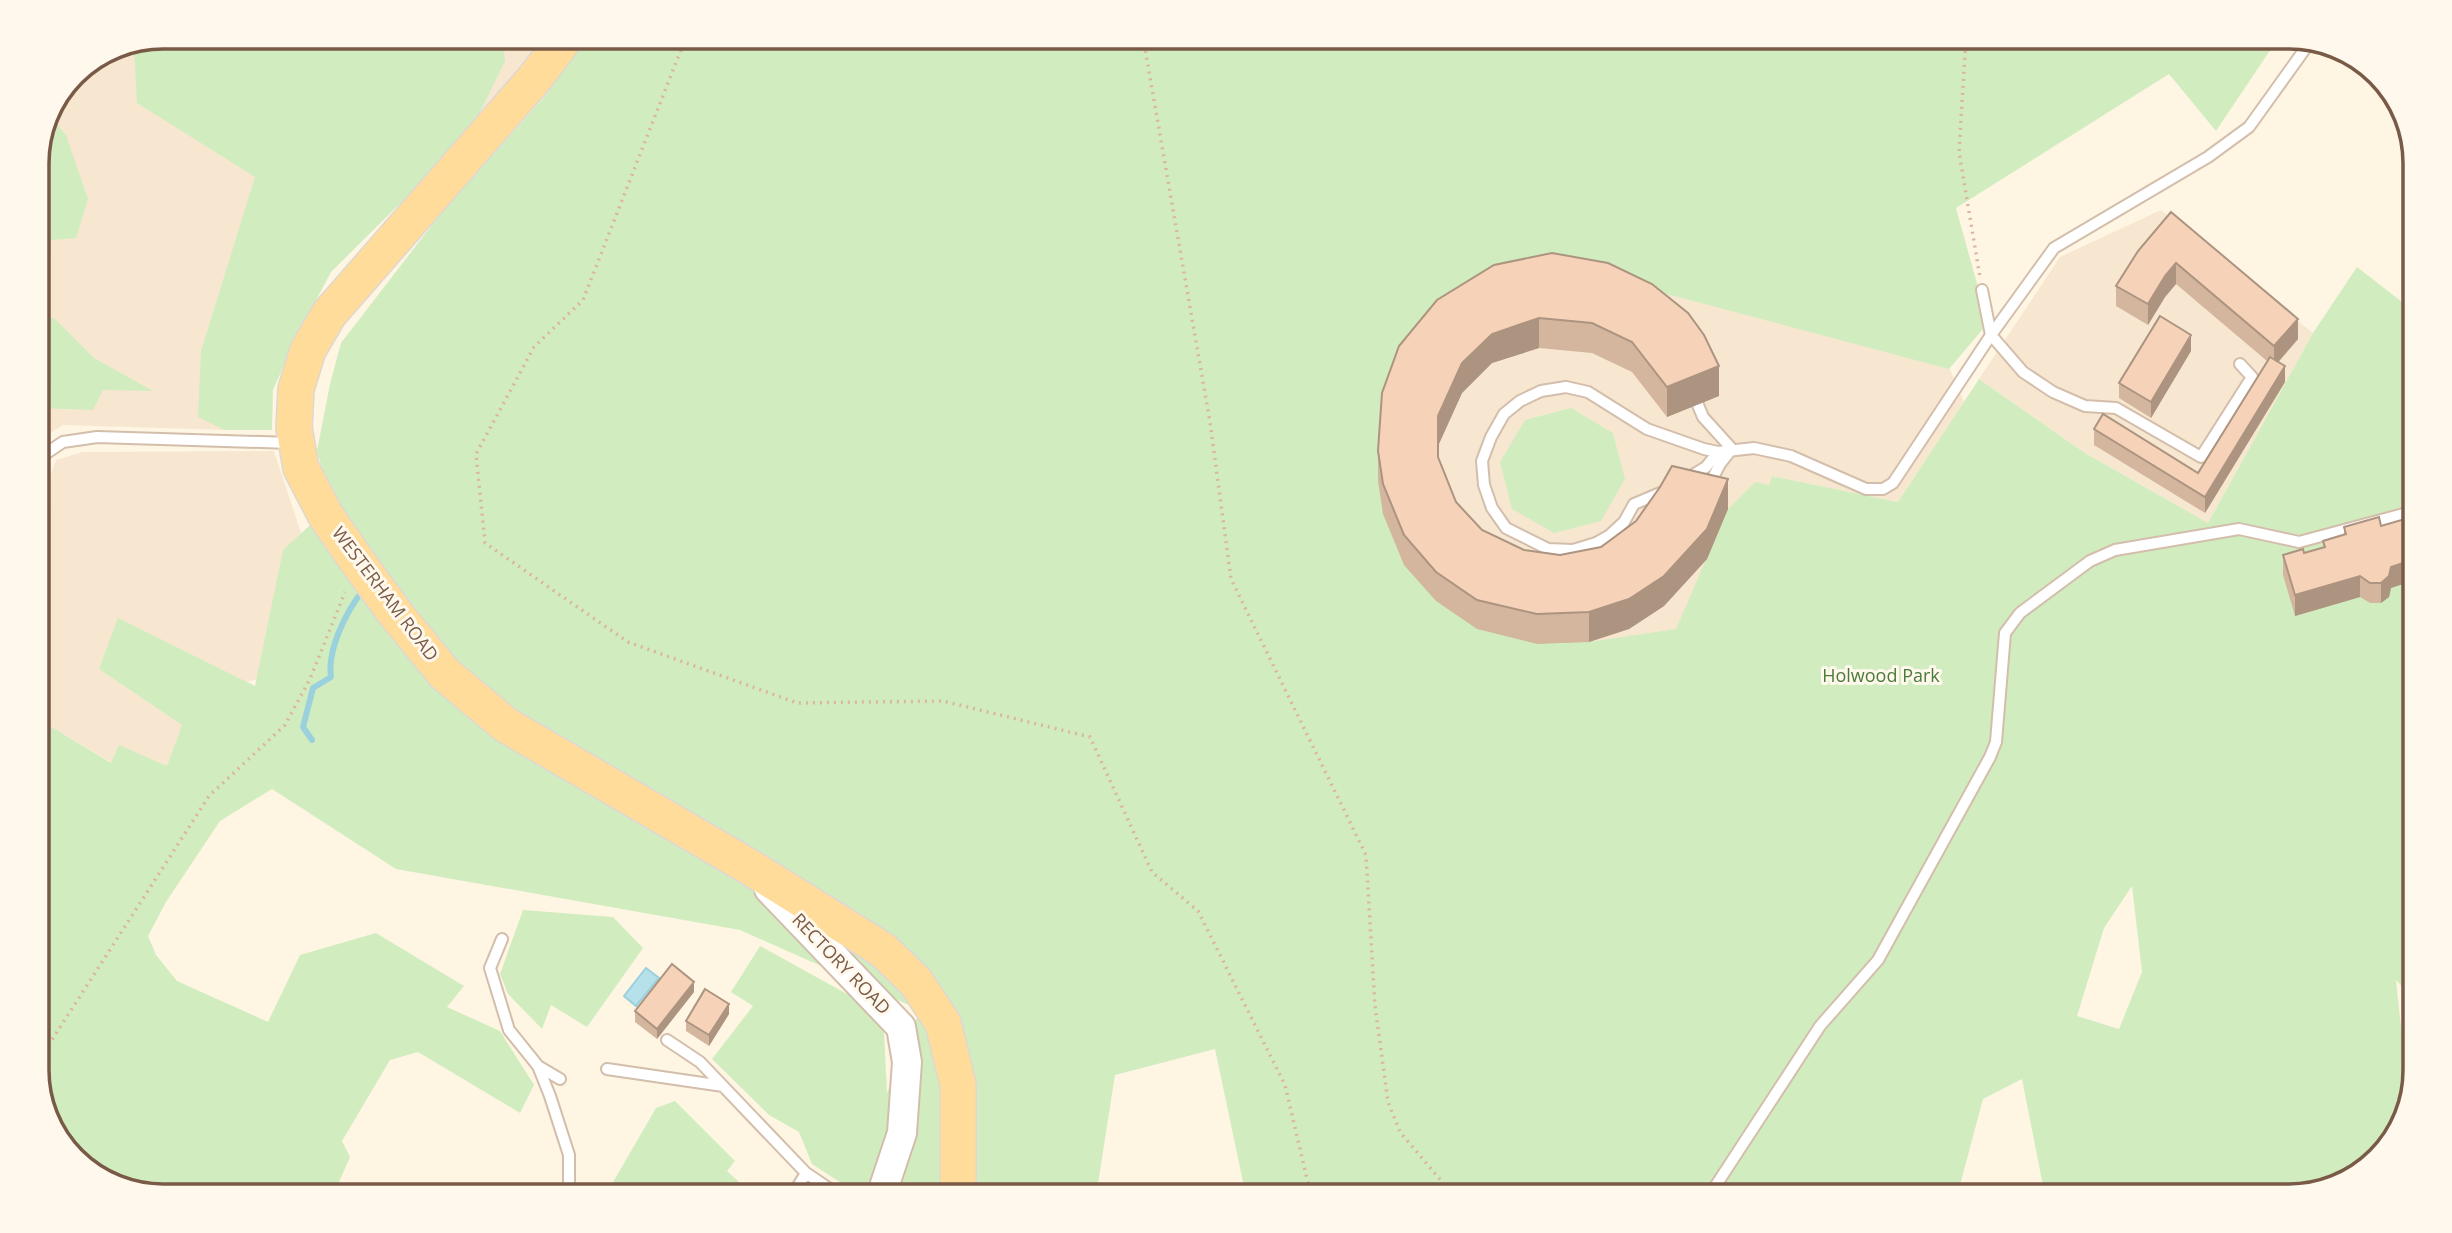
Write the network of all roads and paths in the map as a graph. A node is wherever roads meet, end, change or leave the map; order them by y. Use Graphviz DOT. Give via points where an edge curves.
graph roads {
  1 [pos="557,49"];
  2 [pos="681,49"];
  3 [pos="1145,49"];
  4 [pos="1965,49"];
  5 [pos="2304,50"];
  6 [pos="1982,290"];
  7 [pos="1991,335"];
  8 [pos="2240,364"];
  9 [pos="1698,405"];
  10 [pos="297,443"];
  11 [pos="1732,449"];
  12 [pos="49,451"];
  13 [pos="1718,452"];
  14 [pos="1703,503"];
  15 [pos="2403,513"];
  16 [pos="346,587"];
  17 [pos="748,866"];
  18 [pos="502,939"];
  19 [pos="667,1040"];
  20 [pos="49,1044"];
  21 [pos="538,1066"];
  22 [pos="607,1069"];
  23 [pos="560,1080"];
  24 [pos="723,1086"];
  25 [pos="806,1172"];
  26 [pos="569,1184"];
  27 [pos="799,1184"];
  28 [pos="822,1184"];
  29 [pos="885,1184"];
  30 [pos="958,1184"];
  31 [pos="1308,1184"];
  32 [pos="1444,1184"];
  33 [pos="1717,1184"];
  1 -- 10 [label="main road, WESTERHAM ROAD" via="329,314 308,350 296,389"];
  2 -- 31 [label="path" via="583,300 534,347 476,454 485,544 628,642 797,703 943,701 1090,737 1152,872 1198,911 1285,1086"];
  3 -- 32 [label="path" via="1210,422 1231,579 1366,855 1374,1006 1388,1102 1400,1132"];
  4 -- 6 [label="path" via="1959,152"];
  5 -- 7 [label="lane" via="2249,127 2208,157 2054,248"];
  6 -- 7 [label="lane"];
  7 -- 8 [label="lane" via="2023,372 2053,392 2085,406 2116,408 2201,457 2252,377"];
  7 -- 11 [label="lane" via="1894,483 1883,489 1866,489 1791,456 1754,448"];
  9 -- 11 [label="lane"];
  10 -- 12 [label="lane" via="97,437 62,442"];
  10 -- 17 [label="main road, WESTERHAM ROAD" via="301,468 326,516 444,673 506,725"];
  11 -- 13 [label="lane"];
  11 -- 14 [label="lane" via="1710,482"];
  13 -- 13 [label="lane" via="1706,467 1678,485 1634,504 1610,535 1573,550 1548,549 1506,528 1492,508 1482,461 1503,414 1541,391 1566,387 1588,392 1665,436"];
  15 -- 33 [label="lane" via="2299,542 2239,529 2115,550 2090,561 2020,613 2005,633 1996,742 1990,757 1878,960 1820,1026"];
  16 -- 20 [label="path" via="310,679 285,726 209,796"];
  17 -- 29 [label="street, RECTORY ROAD" via="901,1027 907,1062 902,1133"];
  17 -- 30 [label="main road, WESTERHAM ROAD" via="883,950 916,982 943,1023 958,1084"];
  18 -- 21 [label="lane" via="490,968 509,1030"];
  19 -- 24 [label="lane" via="700,1062"];
  21 -- 23 [label="lane"];
  21 -- 26 [label="lane" via="569,1155"];
  22 -- 24 [label="lane"];
  24 -- 25 [label="lane"];
  25 -- 27 [label="lane"];
  25 -- 28 [label="lane"];
}
